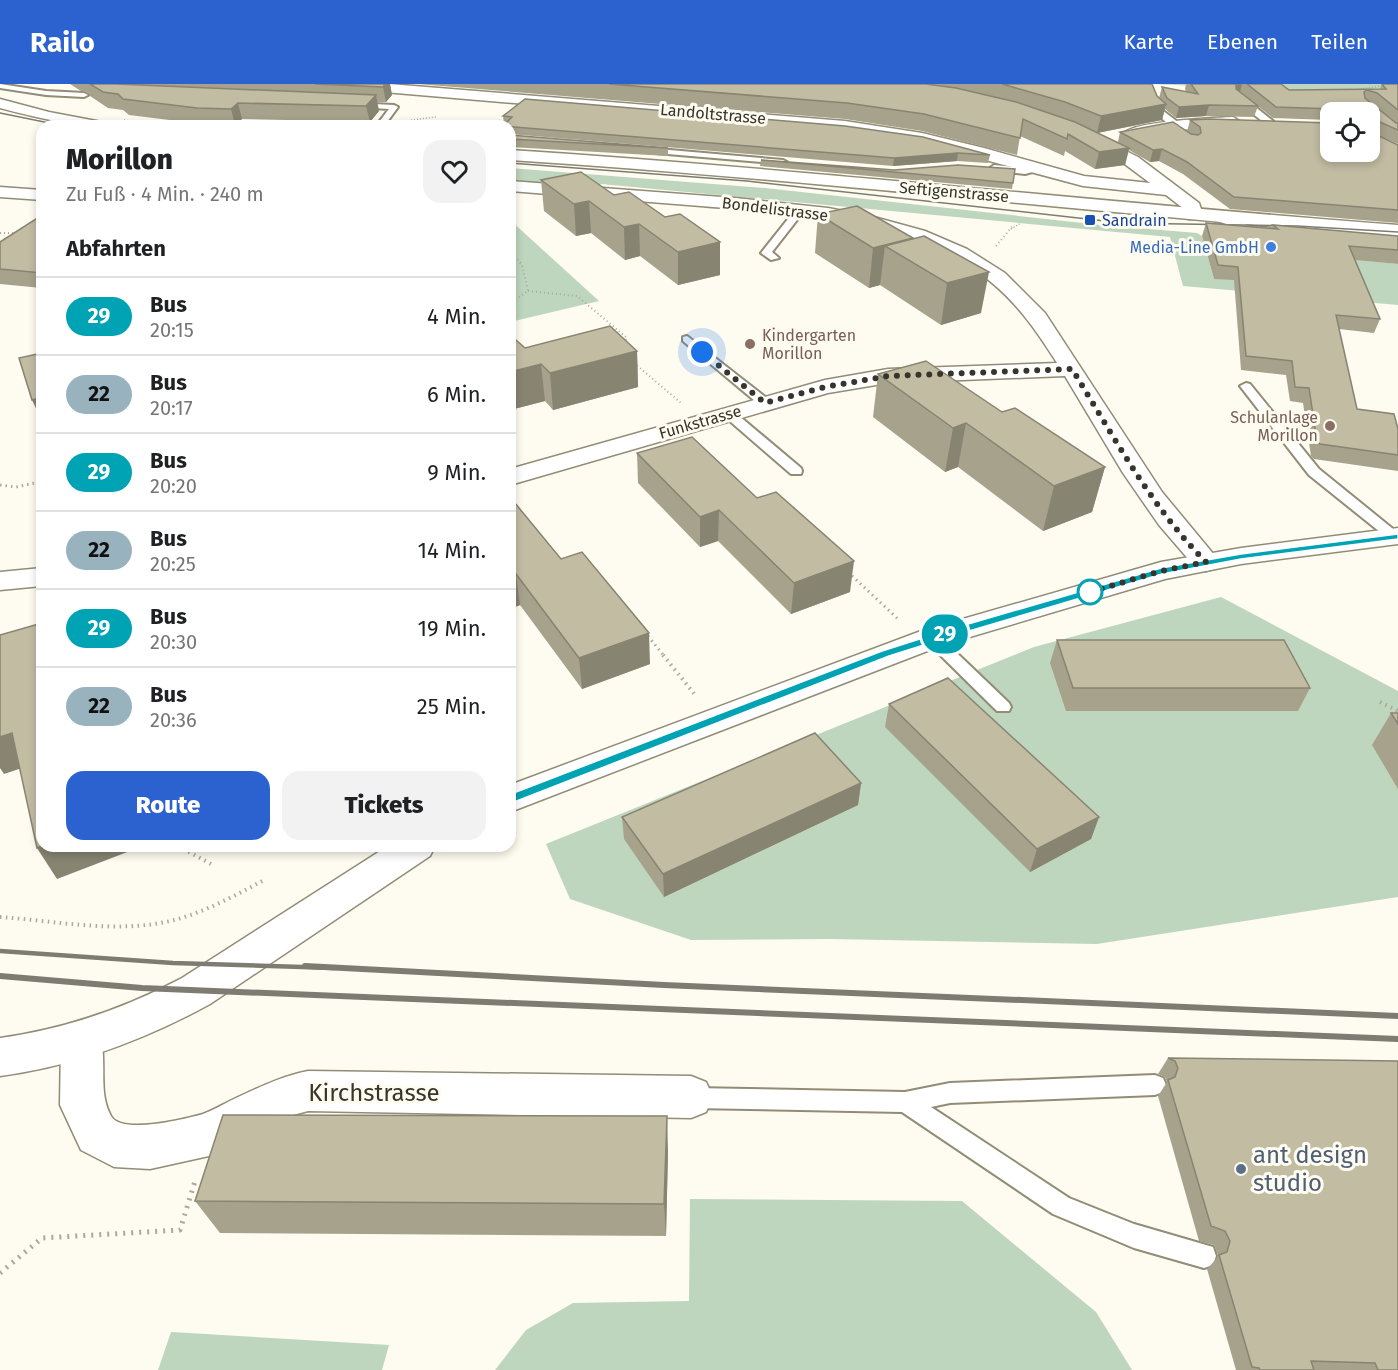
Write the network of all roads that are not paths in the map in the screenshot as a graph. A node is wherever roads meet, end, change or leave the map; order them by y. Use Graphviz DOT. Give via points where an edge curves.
graph roads {
  1 [pos="337,84"];
  2 [pos="0,86"];
  3 [pos="1149,90"];
  4 [pos="84,95"];
  5 [pos="1232,96"];
  6 [pos="0,104"];
  7 [pos="342,105"];
  8 [pos="66,120"];
  9 [pos="384,120"];
  10 [pos="1277,124"];
  11 [pos="1176,129"];
  12 [pos="1075,132"];
  13 [pos="1096,140"];
  14 [pos="635,149"];
  15 [pos="516,155"];
  16 [pos="788,162"];
  17 [pos="983,168"];
  18 [pos="1044,168"];
  19 [pos="36,179"];
  20 [pos="0,180"];
  21 [pos="1083,180"];
  22 [pos="516,187"];
  23 [pos="1168,190"];
  24 [pos="0,192"];
  25 [pos="36,195"];
  26 [pos="1064,202"];
  27 [pos="799,211"];
  28 [pos="1166,212"];
  29 [pos="1194,215"];
  30 [pos="1217,218"];
  31 [pos="1398,231"];
  32 [pos="1275,233"];
  33 [pos="774,258"];
  34 [pos="687,339"];
  35 [pos="1072,369"];
  36 [pos="1246,386"];
  37 [pos="765,403"];
  38 [pos="728,413"];
  39 [pos="796,471"];
  40 [pos="516,475"];
  41 [pos="1397,537"];
  42 [pos="1206,562"];
  43 [pos="36,578"];
  44 [pos="0,581"];
  45 [pos="932,638"];
  46 [pos="1002,707"];
  47 [pos="516,797"];
  48 [pos="408,852"];
  49 [pos="82,1041"];
  50 [pos="0,1056"];
  51 [pos="1155,1085"];
  52 [pos="691,1098"];
  53 [pos="905,1102"];
  54 [pos="1204,1256"];
  1 -- 18 [label="street, Landoltstrasse" via="845,126 932,140"];
  2 -- 4 [label="lane"];
  3 -- 11 [label="lane" via="1159,111"];
  5 -- 10 [label="lane"];
  6 -- 8 [label="street"];
  7 -- 9 [label="lane" via="394,107"];
  10 -- 11 [label="street" via="1221,122"];
  11 -- 13 [label="street"];
  12 -- 13 [label="street"];
  13 -- 23 [label="street" via="1151,173"];
  14 -- 16 [label="lane"];
  15 -- 26 [label="street, Seftigenstrasse" via="679,166"];
  17 -- 18 [label="lane"];
  18 -- 21 [label="street, Landoltstrasse"];
  19 -- 20 [label="street"];
  21 -- 23 [label="street, Landoltstrasse"];
  21 -- 26 [label="street" via="1089,186 1087,192"];
  22 -- 27 [label="street, Bondelistrasse"];
  23 -- 28 [label="street" via="1163,196"];
  23 -- 29 [label="street" via="1186,199"];
  24 -- 25 [label="street"];
  26 -- 28 [label="street, Seftigenstrasse"];
  27 -- 33 [label="lane" via="766,253"];
  27 -- 35 [label="street, Bondelistrasse" via="906,231 972,260 1031,309"];
  28 -- 29 [label="street, Seftigenstrasse"];
  29 -- 30 [label="street, Seftigenstrasse"];
  30 -- 31 [label="street, Seftigenstrasse"];
  30 -- 32 [label="lane" via="1252,231"];
  34 -- 37 [label="lane"];
  35 -- 37 [label="street, Funkstrasse" via="888,376"];
  35 -- 42 [label="street, Bondelistrasse" via="1156,503"];
  36 -- 41 [label="lane" via="1314,472"];
  37 -- 38 [label="street, Funkstrasse"];
  38 -- 39 [label="lane"];
  38 -- 40 [label="street, Funkstrasse"];
  41 -- 42 [label="street"];
  42 -- 45 [label="street" via="1138,577"];
  43 -- 44 [label="street"];
  45 -- 46 [label="lane"];
  45 -- 47 [label="street"];
  48 -- 49 [label="street" via="196,991 136,1022"];
  49 -- 50 [label="street" via="35,1053"];
  49 -- 52 [label="street, Kirchstrasse" via="82,1105 97,1135 114,1145 150,1148 209,1134 286,1096 308,1091"];
  51 -- 53 [label="lane" via="950,1093"];
  52 -- 53 [label="lane"];
  53 -- 54 [label="lane" via="1061,1206 1134,1236"];
}
